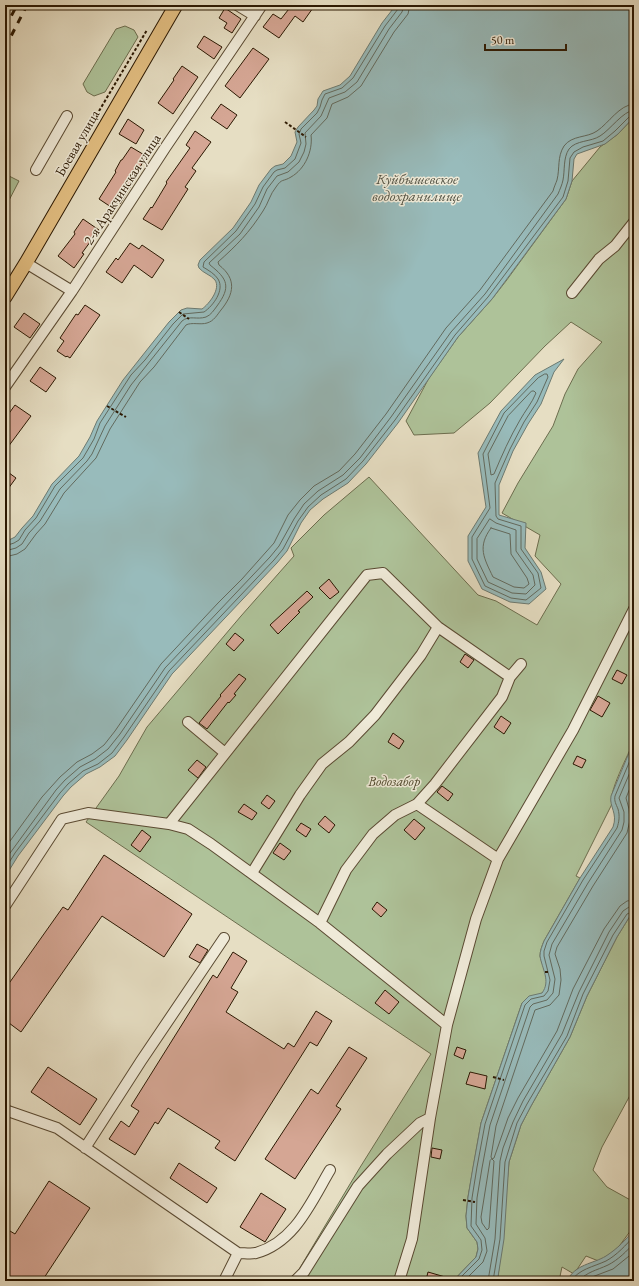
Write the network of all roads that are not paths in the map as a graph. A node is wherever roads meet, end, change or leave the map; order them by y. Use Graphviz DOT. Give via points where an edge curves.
graph roads {
  1 [pos="237,5"];
  2 [pos="262,5"];
  3 [pos="175,6"];
  4 [pos="255,16"];
  5 [pos="67,116"];
  6 [pos="36,170"];
  7 [pos="634,222"];
  8 [pos="26,262"];
  9 [pos="72,291"];
  10 [pos="572,293"];
  11 [pos="5,297"];
  12 [pos="5,387"];
  13 [pos="634,609"];
  14 [pos="438,628"];
  15 [pos="521,664"];
  16 [pos="510,677"];
  17 [pos="188,722"];
  18 [pos="225,753"];
  19 [pos="417,804"];
  20 [pos="169,824"];
  21 [pos="498,859"];
  22 [pos="252,873"];
  23 [pos="5,906"];
  24 [pos="320,923"];
  25 [pos="224,938"];
  26 [pos="448,1026"];
  27 [pos="5,1110"];
  28 [pos="430,1118"];
  29 [pos="85,1148"];
  30 [pos="330,1170"];
  31 [pos="238,1253"];
  32 [pos="224,1281"];
  33 [pos="295,1281"];
  34 [pos="399,1281"];
  1 -- 4 [label="street"];
  2 -- 4 [label="street, 2-я Аракчинская улица"];
  3 -- 8 [label="main road, Боевая улица"];
  4 -- 9 [label="street, 2-я Аракчинская улица"];
  5 -- 6 [label="street"];
  7 -- 10 [label="street" via="615,246 599,259"];
  8 -- 9 [label="street"];
  8 -- 11 [label="main road, Боевая улица"];
  9 -- 12 [label="street, 2-я Аракчинская улица"];
  13 -- 21 [label="street" via="573,730"];
  14 -- 16 [label="street"];
  14 -- 18 [label="street" via="383,573 368,575"];
  14 -- 22 [label="street" via="421,655 375,715 349,742 322,764"];
  15 -- 16 [label="street"];
  16 -- 19 [label="street" via="502,697"];
  17 -- 18 [label="street"];
  18 -- 20 [label="street"];
  19 -- 21 [label="street"];
  19 -- 24 [label="street" via="395,815 373,834 346,870"];
  20 -- 22 [label="street" via="188,830"];
  20 -- 23 [label="street" via="88,813 62,819"];
  21 -- 26 [label="street" via="476,919"];
  22 -- 24 [label="street"];
  24 -- 26 [label="street"];
  25 -- 29 [label="street"];
  26 -- 28 [label="street"];
  27 -- 29 [label="street" via="57,1128"];
  28 -- 33 [label="street" via="420,1123 387,1154 358,1186 304,1272"];
  28 -- 34 [label="street" via="412,1239"];
  29 -- 31 [label="street"];
  30 -- 31 [label="street" via="299,1222 285,1238 274,1246 255,1253"];
  31 -- 32 [label="street"];
}
